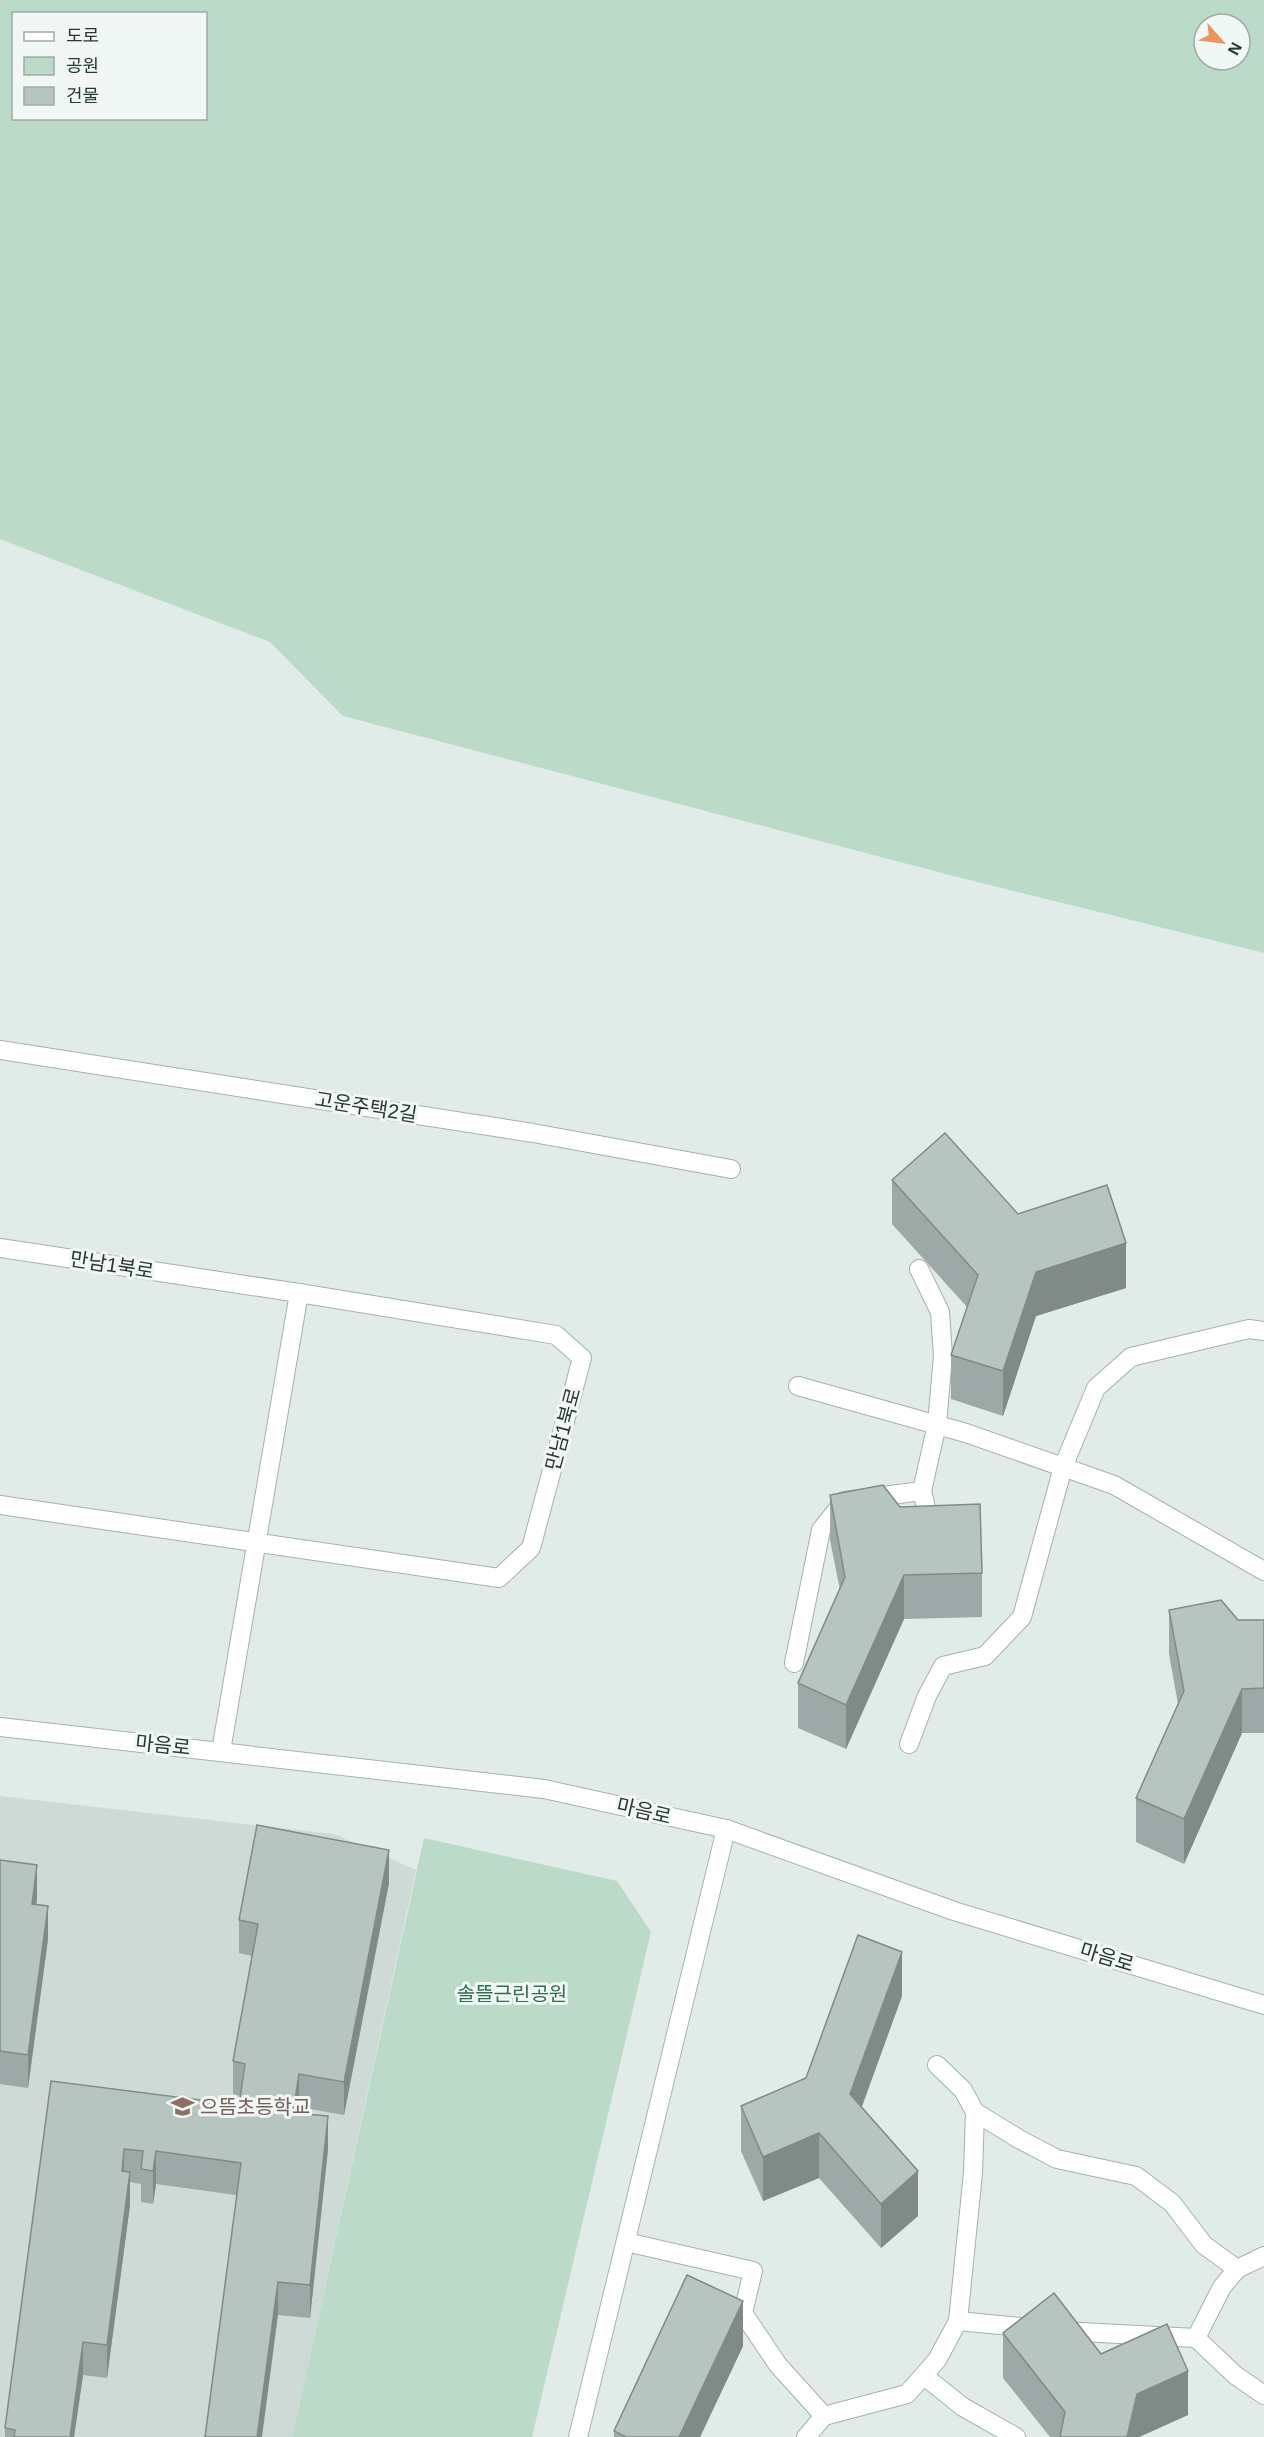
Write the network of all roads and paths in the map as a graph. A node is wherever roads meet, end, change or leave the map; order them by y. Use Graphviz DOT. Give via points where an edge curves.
graph roads {
  1 [pos="0,1050"];
  2 [pos="731,1169"];
  3 [pos="0,1248"];
  4 [pos="919,1269"];
  5 [pos="299,1293"];
  6 [pos="1264,1331"];
  7 [pos="798,1386"];
  8 [pos="937,1424"];
  9 [pos="1063,1467"];
  10 [pos="922,1491"];
  11 [pos="0,1505"];
  12 [pos="933,1540"];
  13 [pos="256,1543"];
  14 [pos="1264,1571"];
  15 [pos="794,1663"];
  16 [pos="0,1727"];
  17 [pos="909,1744"];
  18 [pos="221,1751"];
  19 [pos="726,1829"];
  20 [pos="1264,2005"];
  21 [pos="937,2065"];
  22 [pos="975,2112"];
  23 [pos="626,2242"];
  24 [pos="1264,2256"];
  25 [pos="1237,2270"];
  26 [pos="958,2321"];
  27 [pos="1196,2338"];
  28 [pos="924,2376"];
  29 [pos="1264,2395"];
  30 [pos="824,2416"];
  31 [pos="578,2437"];
  32 [pos="806,2437"];
  33 [pos="1016,2437"];
  1 -- 2 [label="street, 고운주택2길" via="521,1131"];
  3 -- 5 [label="street, 만남1북로"];
  4 -- 8 [label="street" via="940,1312 943,1356"];
  5 -- 13 [label="street"];
  5 -- 13 [label="street, 만남1북로" via="556,1335 582,1358 531,1548 499,1578"];
  6 -- 9 [label="street" via="1249,1329 1131,1357 1096,1388"];
  7 -- 8 [label="street"];
  8 -- 9 [label="street"];
  8 -- 10 [label="street"];
  9 -- 14 [label="street" via="1114,1485"];
  9 -- 17 [label="street" via="1022,1617 985,1656 943,1666"];
  10 -- 12 [label="street"];
  10 -- 15 [label="street" via="844,1501 821,1530"];
  11 -- 13 [label="street, 만남1북로"];
  13 -- 18 [label="street"];
  16 -- 18 [label="street, 마음로"];
  18 -- 19 [label="street, 마음로" via="544,1789"];
  19 -- 20 [label="street, 마음로" via="954,1911"];
  19 -- 23 [label="street"];
  21 -- 22 [label="street" via="963,2090"];
  22 -- 25 [label="street" via="1057,2159 1136,2176 1172,2203 1204,2245"];
  22 -- 26 [label="street"];
  23 -- 30 [label="street" via="753,2271 743,2313 778,2366"];
  23 -- 31 [label="street"];
  24 -- 25 [label="street"];
  25 -- 27 [label="street" via="1222,2287"];
  26 -- 27 [label="street"];
  26 -- 28 [label="street"];
  27 -- 29 [label="street" via="1235,2375"];
  28 -- 30 [label="street" via="907,2394"];
  28 -- 33 [label="street" via="963,2407"];
  30 -- 32 [label="street"];
}
